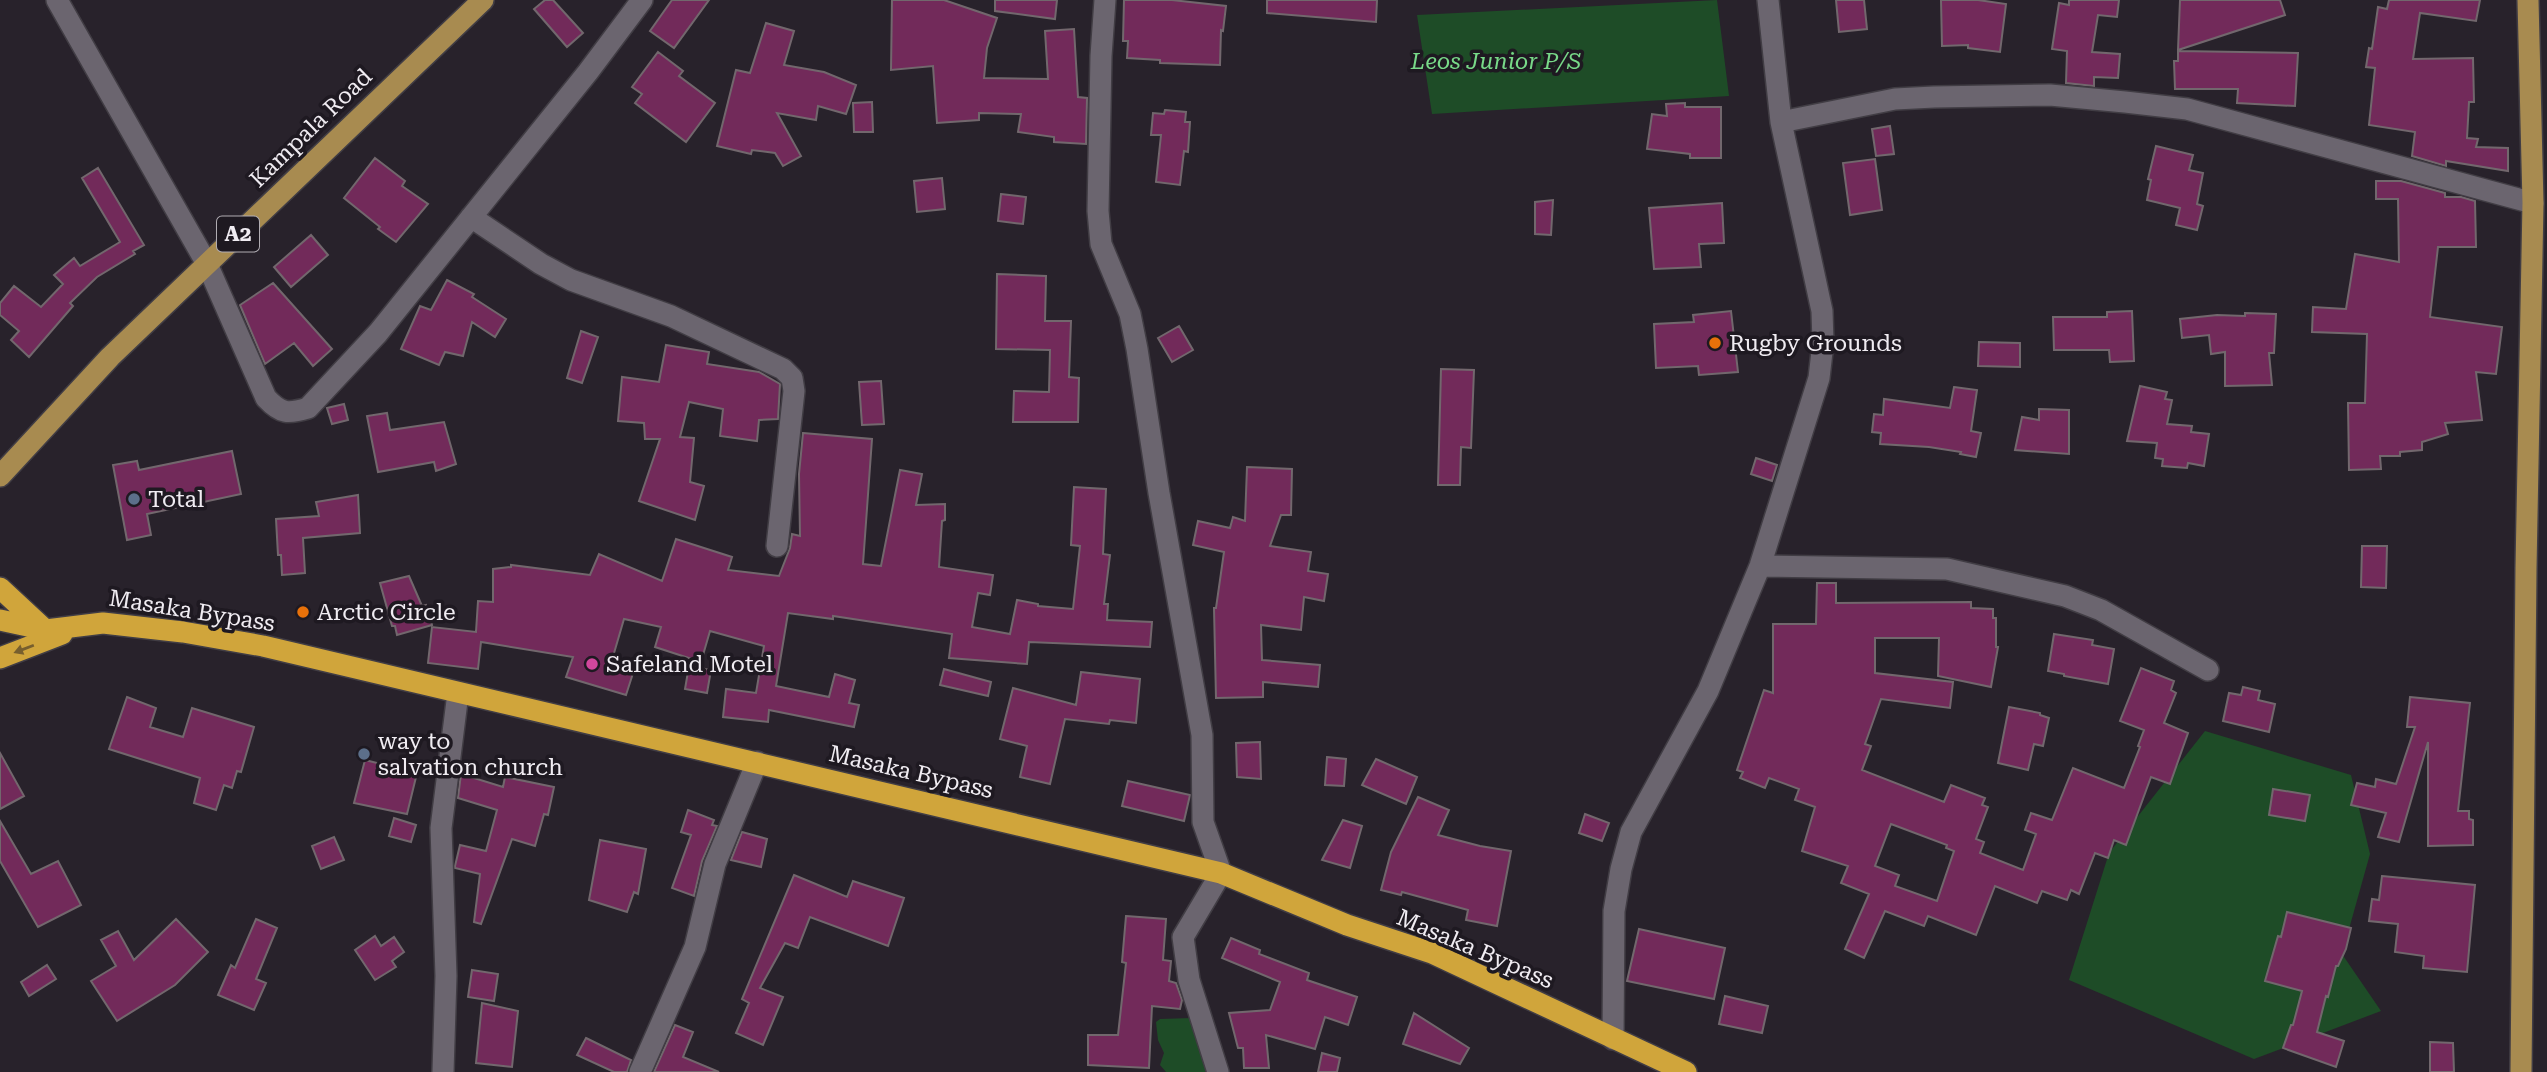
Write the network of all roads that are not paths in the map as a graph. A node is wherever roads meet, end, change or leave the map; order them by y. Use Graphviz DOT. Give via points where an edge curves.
graph roads {
  1 [pos="57,0"];
  2 [pos="483,0"];
  3 [pos="642,0"];
  4 [pos="1105,0"];
  5 [pos="1768,0"];
  6 [pos="2528,0"];
  7 [pos="1781,122"];
  8 [pos="2533,203"];
  9 [pos="471,217"];
  10 [pos="206,264"];
  11 [pos="0,476"];
  12 [pos="778,546"];
  13 [pos="1760,566"];
  14 [pos="0,588"];
  15 [pos="0,620"];
  16 [pos="94,622"];
  17 [pos="46,630"];
  18 [pos="0,658"];
  19 [pos="2208,670"];
  20 [pos="458,693"];
  21 [pos="757,762"];
  22 [pos="1220,873"];
  23 [pos="1613,1039"];
  24 [pos="443,1072"];
  25 [pos="640,1072"];
  26 [pos="1217,1072"];
  27 [pos="1686,1072"];
  28 [pos="2521,1072"];
  1 -- 10 [label="street"];
  2 -- 10 [label="main road, Kampala Road / A2"];
  3 -- 9 [label="street"];
  4 -- 22 [label="street" via="1098,211 1101,244 1130,314 1137,349 1202,736 1203,822"];
  5 -- 7 [label="street"];
  6 -- 8 [label="main road"];
  7 -- 8 [label="street" via="1895,99 2050,95 2125,102 2187,109"];
  7 -- 13 [label="street" via="1822,311 1823,343 1819,377"];
  8 -- 28 [label="main road"];
  9 -- 10 [label="street" via="378,333 308,408 292,413 278,410 267,398"];
  9 -- 12 [label="street" via="571,281 671,316 783,369 792,378"];
  10 -- 11 [label="main road, Kampala Road / A2" via="110,357"];
  13 -- 19 [label="street" via="1905,566 1961,572 2101,610"];
  13 -- 23 [label="street" via="1708,691 1631,832 1614,911"];
  14 -- 17 [label="highway"];
  15 -- 17 [label="highway, Masaka Bypass"];
  16 -- 17 [label="highway, Masaka Bypass"];
  16 -- 18 [label="highway, Masaka Bypass, one-way"];
  16 -- 20 [label="highway, Masaka Bypass" via="264,646"];
  20 -- 21 [label="highway, Masaka Bypass"];
  20 -- 24 [label="street" via="441,828 446,976"];
  21 -- 22 [label="highway, Masaka Bypass"];
  21 -- 25 [label="street" via="715,864 695,947"];
  22 -- 23 [label="highway, Masaka Bypass" via="1347,925 1432,953"];
  22 -- 26 [label="street" via="1183,937 1189,980"];
  23 -- 27 [label="highway, Masaka Bypass"];
}
